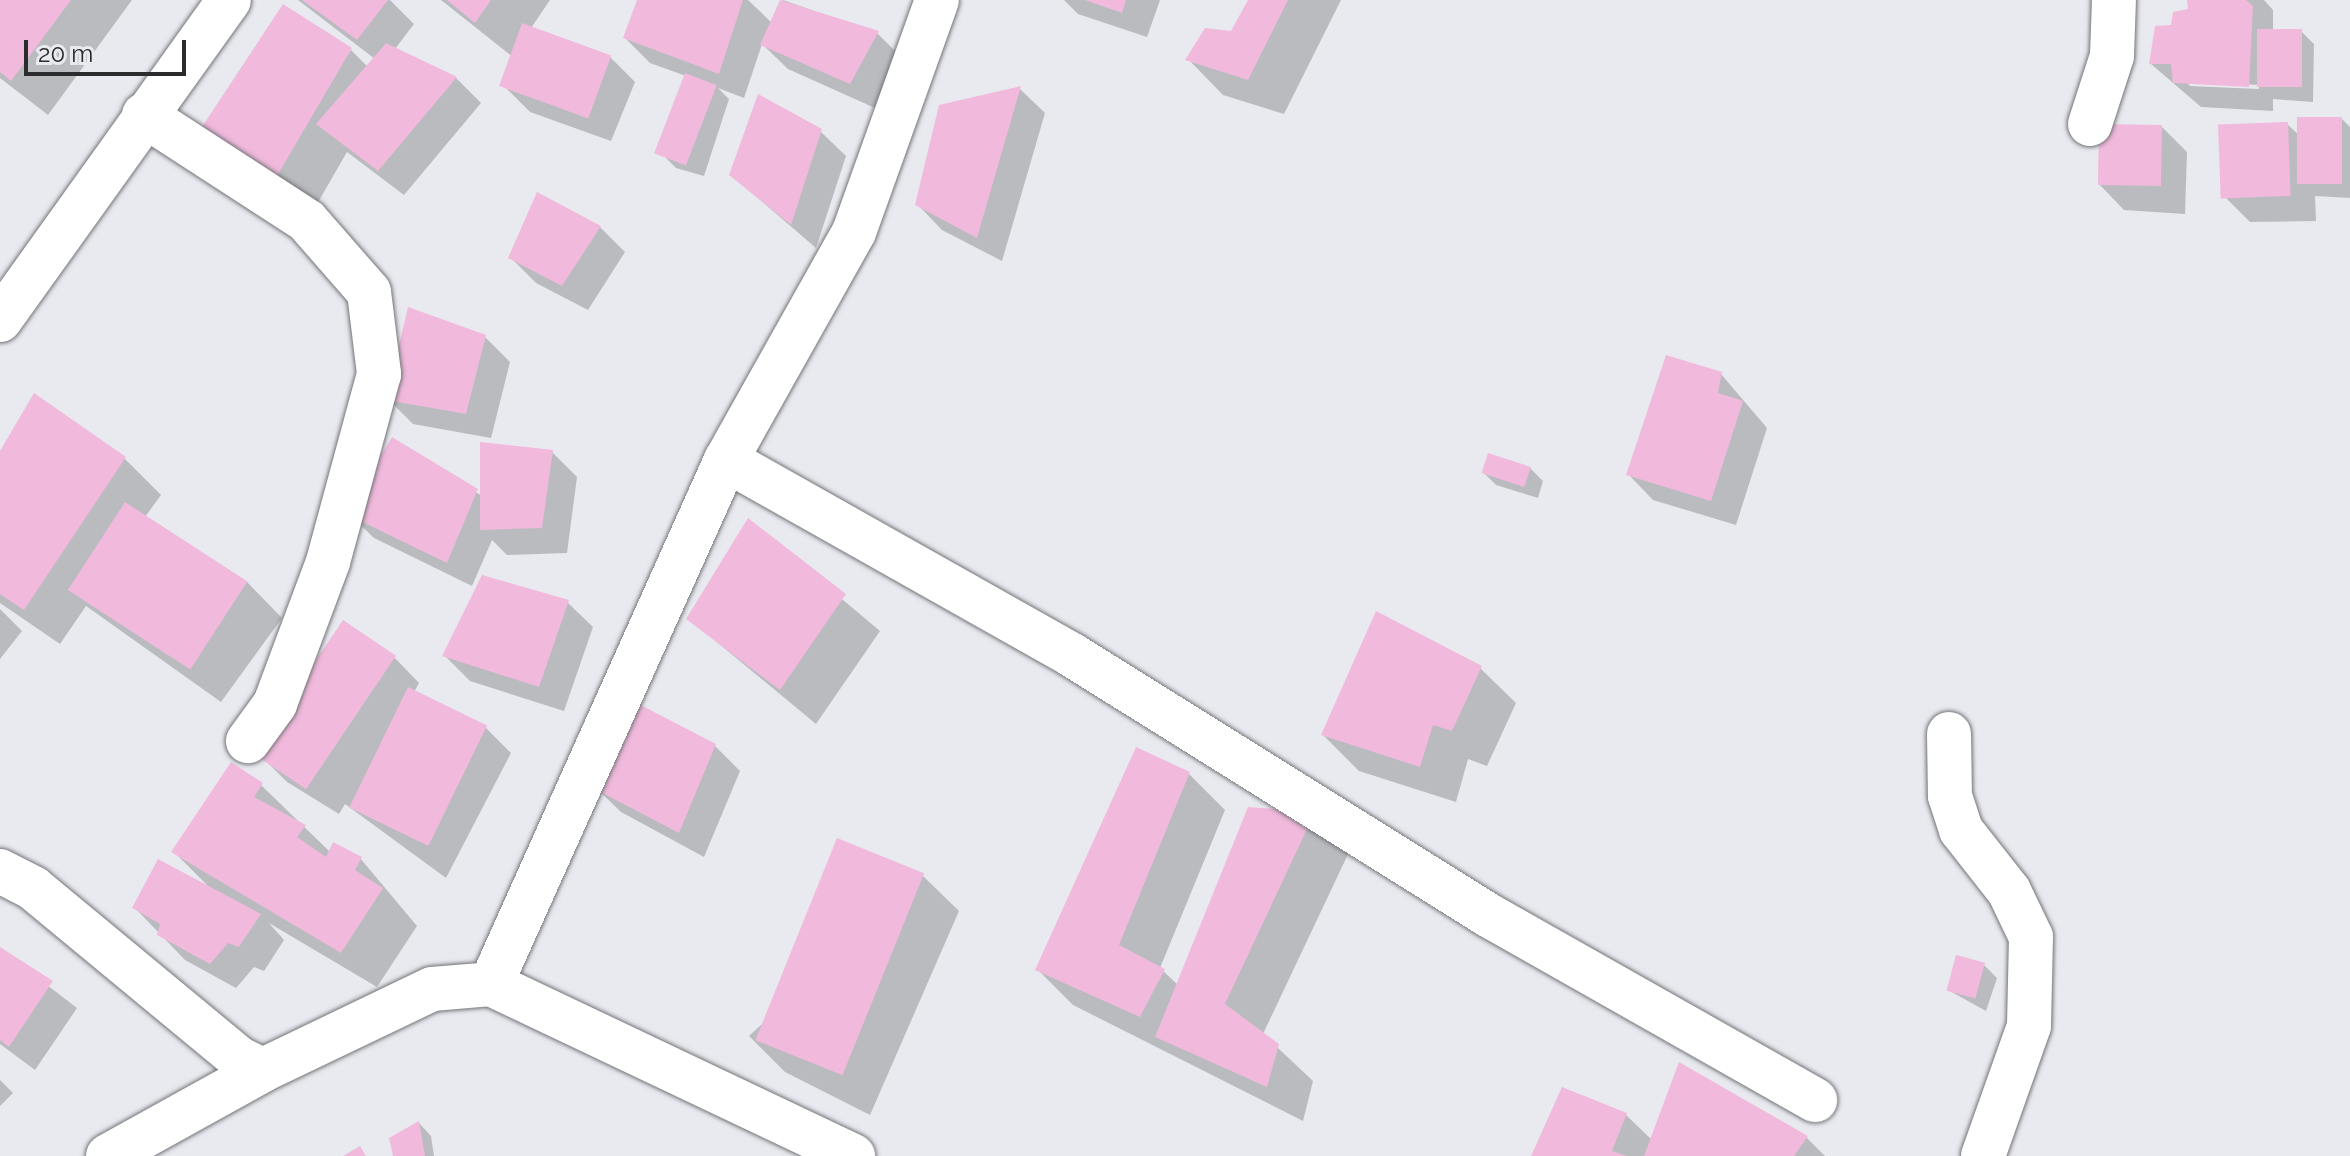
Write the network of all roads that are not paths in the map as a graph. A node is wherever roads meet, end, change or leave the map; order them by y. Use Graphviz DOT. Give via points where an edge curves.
graph roads {
  1 [pos="229,0"];
  2 [pos="937,0"];
  3 [pos="2114,0"];
  4 [pos="144,115"];
  5 [pos="2090,124"];
  6 [pos="0,320"];
  7 [pos="726,460"];
  8 [pos="1949,734"];
  9 [pos="248,741"];
  10 [pos="0,871"];
  11 [pos="491,984"];
  12 [pos="263,1070"];
  13 [pos="1815,1100"];
  14 [pos="108,1156"];
  15 [pos="853,1156"];
  16 [pos="1983,1156"];
  1 -- 4 [label="street"];
  2 -- 7 [label="street" via="854,232"];
  3 -- 5 [label="street" via="2112,56"];
  4 -- 6 [label="street"];
  4 -- 9 [label="street" via="307,221 369,292 379,374 328,562 275,704"];
  7 -- 11 [label="street"];
  7 -- 13 [label="street" via="1072,655 1488,915"];
  8 -- 16 [label="street" via="1950,796 1961,830 2009,891 2031,937 2029,1026"];
  10 -- 12 [label="street" via="33,888 240,1059"];
  11 -- 12 [label="street" via="432,989"];
  11 -- 15 [label="street"];
  12 -- 14 [label="street"];
}
